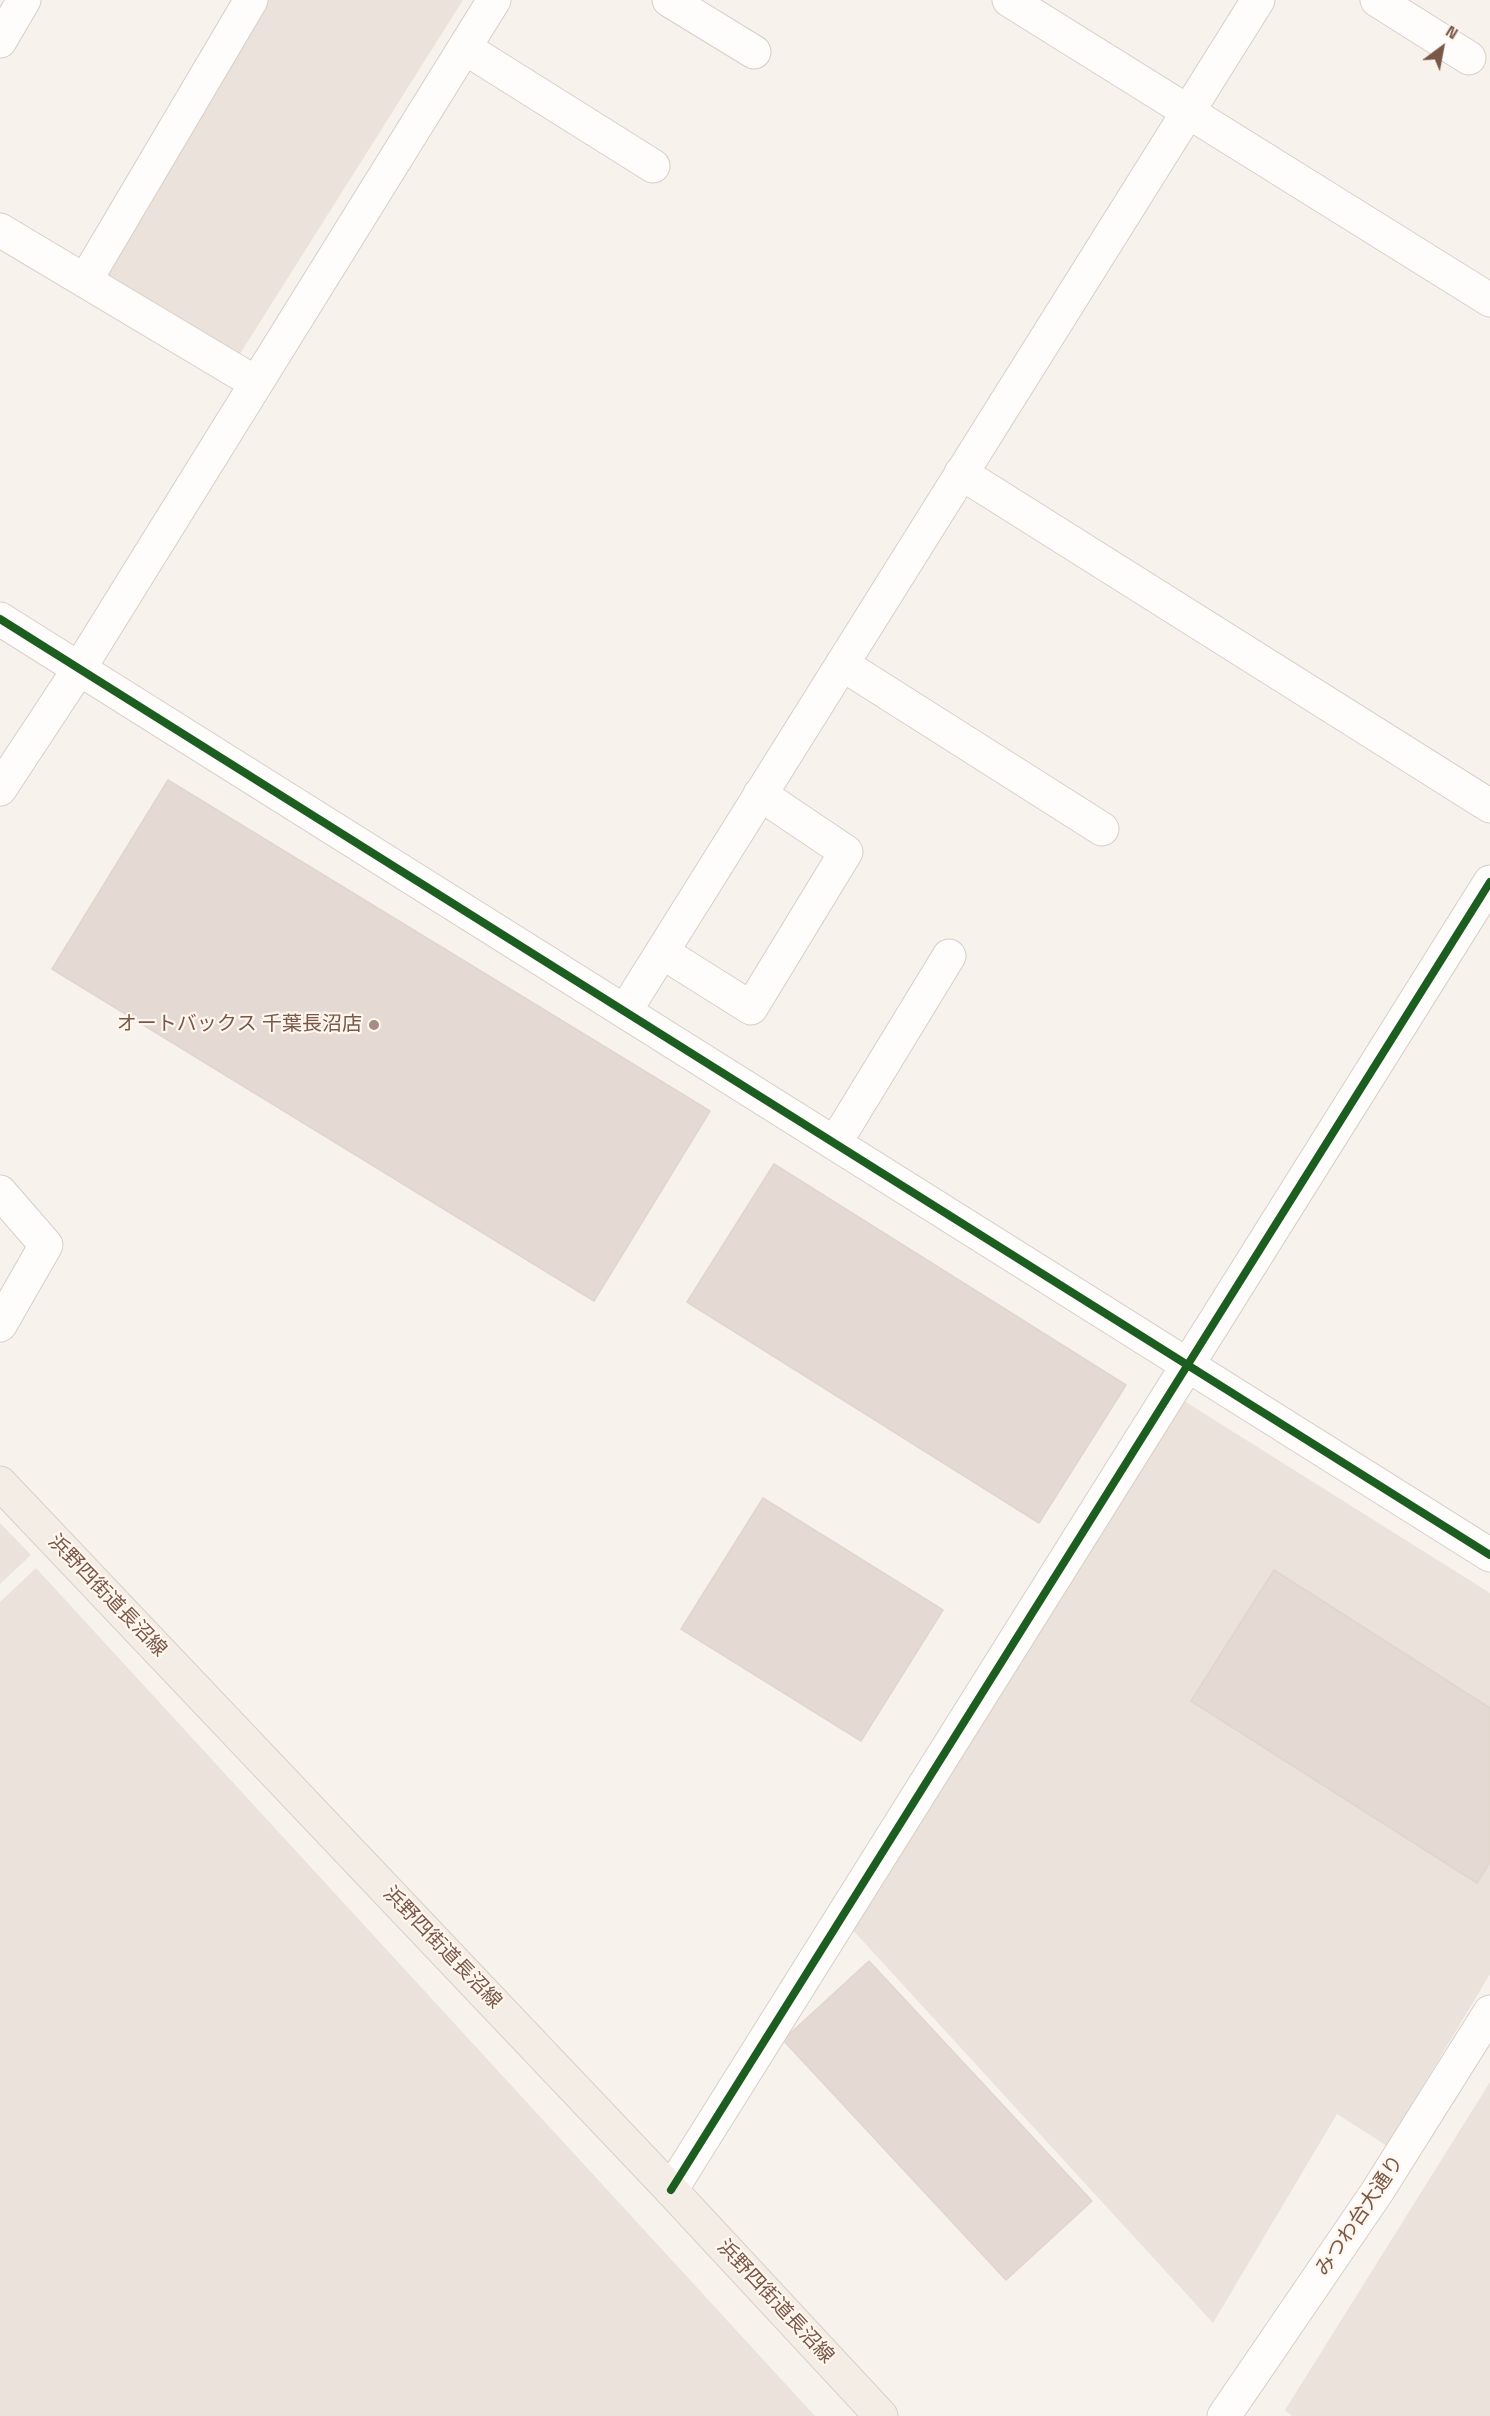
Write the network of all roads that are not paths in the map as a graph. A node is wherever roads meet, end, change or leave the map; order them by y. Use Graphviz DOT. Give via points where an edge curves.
graph roads {
  1 [pos="24,0"];
  2 [pos="251,0"];
  3 [pos="494,0"];
  4 [pos="669,0"];
  5 [pos="1009,0"];
  6 [pos="1258,0"];
  7 [pos="1377,0"];
  8 [pos="0,41"];
  9 [pos="465,48"];
  10 [pos="754,52"];
  11 [pos="1469,58"];
  12 [pos="1186,112"];
  13 [pos="653,166"];
  14 [pos="0,230"];
  15 [pos="85,281"];
  16 [pos="1490,300"];
  17 [pos="256,383"];
  18 [pos="961,473"];
  19 [pos="0,619"];
  20 [pos="842,664"];
  21 [pos="79,669"];
  22 [pos="0,789"];
  23 [pos="760,794"];
  24 [pos="1490,806"];
  25 [pos="1102,829"];
  26 [pos="1490,882"];
  27 [pos="662,952"];
  28 [pos="949,956"];
  29 [pos="625,1011"];
  30 [pos="835,1143"];
  31 [pos="0,1192"];
  32 [pos="0,1325"];
  33 [pos="1188,1365"];
  34 [pos="0,1483"];
  35 [pos="1490,1555"];
  36 [pos="1490,2012"];
  37 [pos="672,2190"];
  38 [pos="881,2416"];
  39 [pos="1224,2416"];
  1 -- 8 [label="street"];
  2 -- 15 [label="street"];
  3 -- 9 [label="street"];
  4 -- 10 [label="street"];
  5 -- 12 [label="street"];
  6 -- 12 [label="street"];
  7 -- 11 [label="street"];
  9 -- 13 [label="street"];
  9 -- 17 [label="street"];
  12 -- 16 [label="street"];
  12 -- 18 [label="street"];
  14 -- 15 [label="street"];
  15 -- 17 [label="street"];
  17 -- 21 [label="street"];
  18 -- 20 [label="street"];
  18 -- 24 [label="street"];
  19 -- 21 [label="street"];
  20 -- 23 [label="street"];
  20 -- 25 [label="street"];
  21 -- 22 [label="street"];
  21 -- 29 [label="street"];
  23 -- 27 [label="street"];
  23 -- 27 [label="street" via="846,852 751,1008"];
  26 -- 33 [label="street"];
  27 -- 29 [label="street"];
  28 -- 30 [label="street"];
  29 -- 30 [label="street"];
  30 -- 33 [label="street"];
  31 -- 32 [label="street" via="46,1245"];
  33 -- 35 [label="street"];
  33 -- 37 [label="street"];
  34 -- 37 [label="main road, 浜野四街道長沼線"];
  36 -- 39 [label="street, みつわ台大通り" via="1377,2192"];
  37 -- 38 [label="main road, 浜野四街道長沼線"];
}
